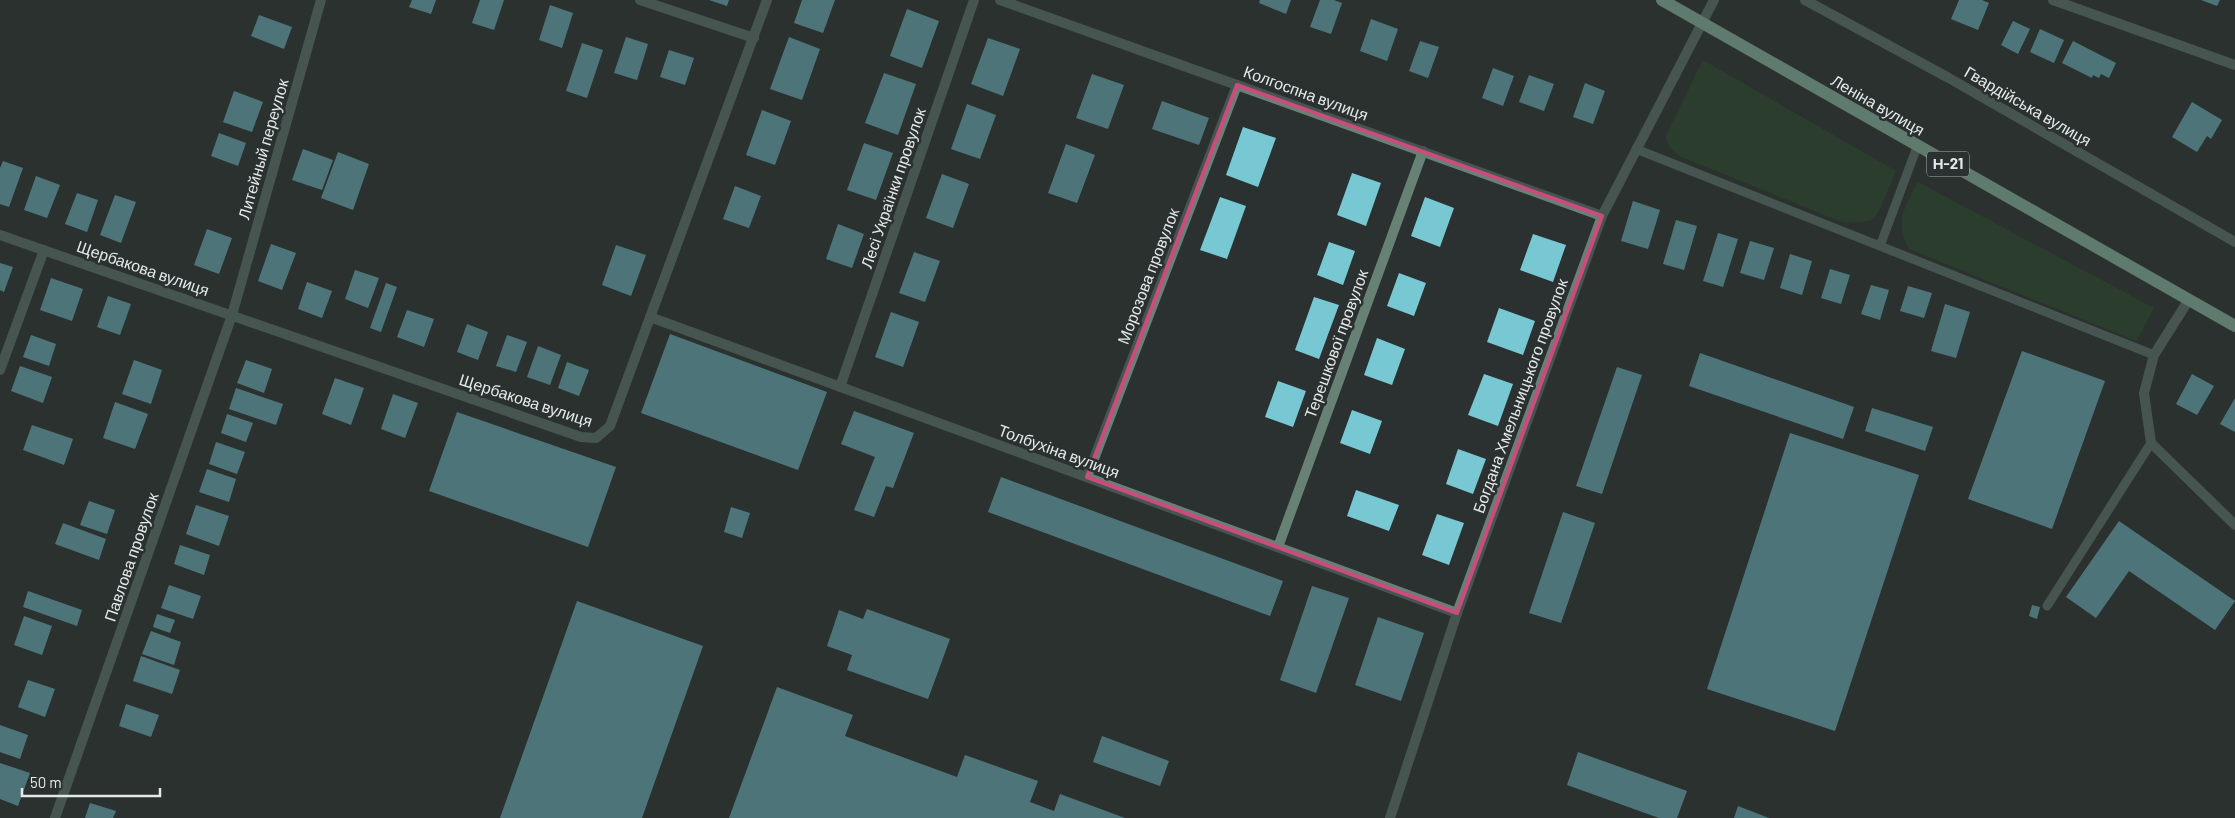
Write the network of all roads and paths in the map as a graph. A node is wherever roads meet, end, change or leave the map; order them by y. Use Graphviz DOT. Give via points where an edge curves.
graph roads {
  1 [pos="320,0"];
  2 [pos="640,0"];
  3 [pos="768,0"];
  4 [pos="974,0"];
  5 [pos="1000,0"];
  6 [pos="1662,0"];
  7 [pos="1714,0"];
  8 [pos="1805,0"];
  9 [pos="2052,0"];
  10 [pos="1703,24"];
  11 [pos="754,38"];
  12 [pos="2235,65"];
  13 [pos="1237,85"];
  14 [pos="1917,147"];
  15 [pos="1636,149"];
  16 [pos="1423,151"];
  17 [pos="1602,216"];
  18 [pos="0,235"];
  19 [pos="2235,242"];
  20 [pos="1880,246"];
  21 [pos="44,250"];
  22 [pos="2188,301"];
  23 [pos="233,310"];
  24 [pos="650,317"];
  25 [pos="2235,326"];
  26 [pos="2154,355"];
  27 [pos="0,370"];
  28 [pos="840,387"];
  29 [pos="2151,443"];
  30 [pos="1087,478"];
  31 [pos="2235,525"];
  32 [pos="1278,548"];
  33 [pos="2047,606"];
  34 [pos="1457,613"];
  35 [pos="54,818"];
  36 [pos="1390,818"];
  1 -- 23 [label="street, Литейный переулок"];
  2 -- 11 [label="street"];
  3 -- 11 [label="street, Щербакова вулиця"];
  4 -- 28 [label="street, Лесі Українки провулок"];
  5 -- 13 [label="street, Колгоспна вулиця"];
  6 -- 10 [label="main road, Леніна вулиця / Н-21"];
  7 -- 10 [label="street, Богдана Хмельницького провулок"];
  8 -- 19 [label="street, Гвардійська вулиця" via="1947,77"];
  9 -- 12 [label="street"];
  10 -- 14 [label="main road, Леніна вулиця / Н-21"];
  10 -- 15 [label="street, Богдана Хмельницького провулок"];
  11 -- 24 [label="street, Щербакова вулиця"];
  13 -- 16 [label="street, Колгоспна вулиця"];
  13 -- 30 [label="street, Морозова провулок"];
  14 -- 20 [label="lane"];
  14 -- 22 [label="main road, Леніна вулиця / Н-21"];
  15 -- 17 [label="street, Богдана Хмельницького провулок"];
  15 -- 20 [label="lane"];
  16 -- 17 [label="street, Колгоспна вулиця"];
  16 -- 32 [label="street, Терешкової провулок"];
  17 -- 34 [label="street, Богдана Хмельницького провулок"];
  18 -- 21 [label="street, Щербакова вулиця"];
  20 -- 26 [label="lane"];
  21 -- 23 [label="street, Щербакова вулиця"];
  21 -- 27 [label="street"];
  22 -- 25 [label="main road, Леніна вулиця / Н-21"];
  22 -- 26 [label="street"];
  23 -- 24 [label="street, Щербакова вулиця" via="581,437 596,438 610,426"];
  23 -- 35 [label="street, Павлова провулок"];
  24 -- 28 [label="street, Толбухіна вулиця"];
  26 -- 29 [label="street" via="2144,393"];
  28 -- 30 [label="street, Толбухіна вулиця"];
  29 -- 31 [label="street"];
  29 -- 33 [label="lane"];
  30 -- 32 [label="street, Толбухіна вулиця"];
  32 -- 34 [label="street, Толбухіна вулиця"];
  34 -- 36 [label="street, Богдана Хмельницького провулок"];
}
